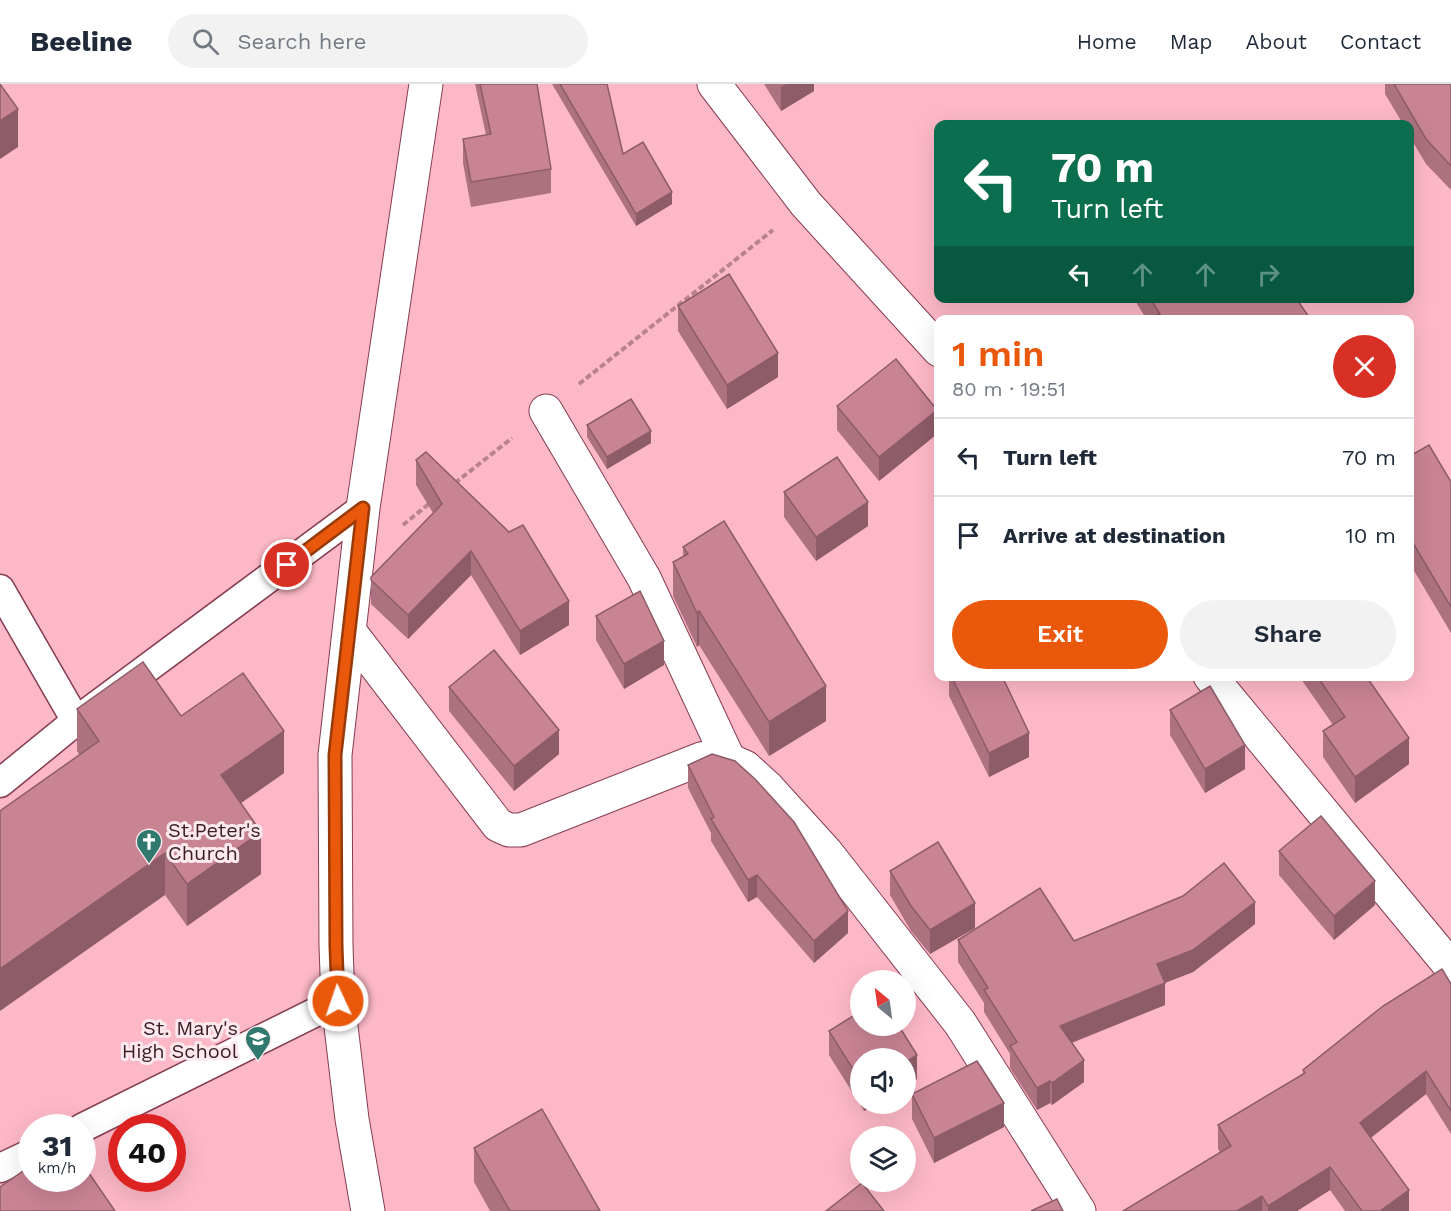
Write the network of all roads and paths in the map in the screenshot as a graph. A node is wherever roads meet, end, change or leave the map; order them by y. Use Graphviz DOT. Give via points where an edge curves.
graph roads {
  1 [pos="426,84"];
  2 [pos="714,84"];
  3 [pos="806,204"];
  4 [pos="934,345"];
  5 [pos="546,411"];
  6 [pos="447,490"];
  7 [pos="438,497"];
  8 [pos="363,508"];
  9 [pos="357,561"];
  10 [pos="0,589"];
  11 [pos="350,632"];
  12 [pos="1214,681"];
  13 [pos="76,721"];
  14 [pos="729,760"];
  15 [pos="0,783"];
  16 [pos="1451,967"];
  17 [pos="338,1001"];
  18 [pos="96,1121"];
  19 [pos="18,1160"];
  20 [pos="0,1168"];
  21 [pos="368,1211"];
  22 [pos="1079,1211"];
  1 -- 8 [label="street"];
  2 -- 3 [label="street"];
  3 -- 4 [label="street"];
  3 -- 5 [label="path"];
  5 -- 6 [label="path"];
  5 -- 14 [label="street" via="644,578"];
  7 -- 9 [label="path"];
  8 -- 9 [label="street"];
  8 -- 13 [label="lane"];
  9 -- 11 [label="street"];
  10 -- 13 [label="lane"];
  11 -- 14 [label="street" via="498,825 510,830 521,830 701,759"];
  11 -- 17 [label="street" via="335,755"];
  12 -- 16 [label="street"];
  13 -- 15 [label="lane"];
  14 -- 22 [label="street" via="745,767 768,788 826,852 960,1023"];
  17 -- 18 [label="lane"];
  17 -- 21 [label="street"];
  19 -- 20 [label="lane"];
}
